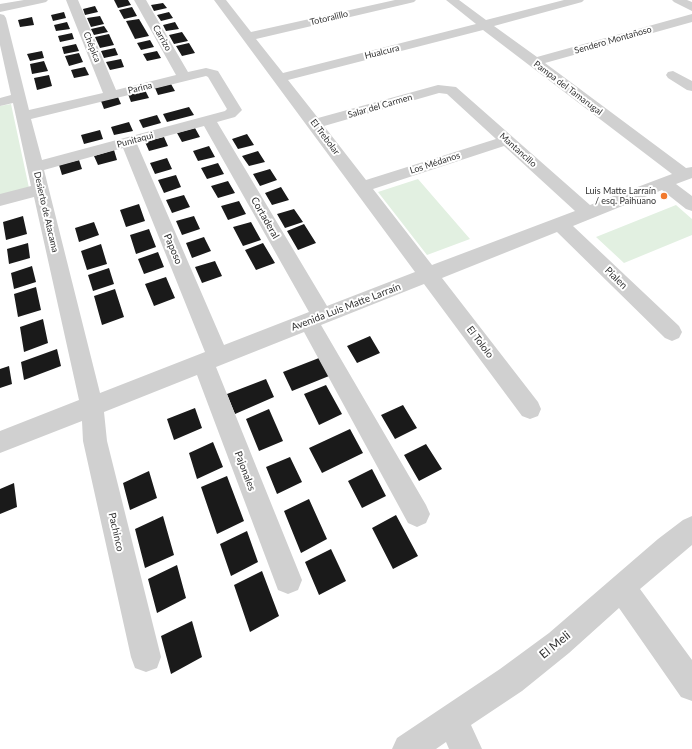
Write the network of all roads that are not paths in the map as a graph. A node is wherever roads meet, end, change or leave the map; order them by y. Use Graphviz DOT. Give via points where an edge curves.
graph roads {
  1 [pos="42,0"];
  2 [pos="72,0"];
  3 [pos="140,0"];
  4 [pos="223,0"];
  5 [pos="410,0"];
  6 [pos="452,0"];
  7 [pos="578,0"];
  8 [pos="678,0"];
  9 [pos="692,7"];
  10 [pos="0,8"];
  11 [pos="0,18"];
  12 [pos="692,18"];
  13 [pos="485,25"];
  14 [pos="248,37"];
  15 [pos="535,62"];
  16 [pos="673,75"];
  17 [pos="184,77"];
  18 [pos="279,78"];
  19 [pos="692,87"];
  20 [pos="446,89"];
  21 [pos="111,95"];
  22 [pos="19,98"];
  23 [pos="0,102"];
  24 [pos="234,111"];
  25 [pos="24,116"];
  26 [pos="208,120"];
  27 [pos="315,124"];
  28 [pos="507,140"];
  29 [pos="128,142"];
  30 [pos="36,167"];
  31 [pos="688,174"];
  32 [pos="664,183"];
  33 [pos="362,187"];
  34 [pos="41,189"];
  35 [pos="0,200"];
  36 [pos="692,205"];
  37 [pos="588,212"];
  38 [pos="560,224"];
  39 [pos="429,274"];
  40 [pos="315,319"];
  41 [pos="672,332"];
  42 [pos="210,360"];
  43 [pos="92,406"];
  44 [pos="530,409"];
  45 [pos="0,442"];
  46 [pos="417,514"];
  47 [pos="692,529"];
  48 [pos="288,580"];
  49 [pos="621,587"];
  50 [pos="146,657"];
  51 [pos="692,686"];
  52 [pos="452,720"];
  53 [pos="408,749"];
  54 [pos="466,749"];
  1 -- 10 [label="street"];
  2 -- 21 [label="street, Chépica"];
  3 -- 17 [label="street, Carrizo"];
  4 -- 14 [label="street, El Trebolar"];
  5 -- 14 [label="street, Totoralillo"];
  6 -- 13 [label="street, Pampa del Tamarugal"];
  7 -- 13 [label="street, Hualcura"];
  8 -- 9 [label="street"];
  11 -- 22 [label="street, Desierto de Atacama"];
  12 -- 15 [label="street, Sendero Montañoso"];
  13 -- 15 [label="street, Pampa del Tamarugal"];
  13 -- 18 [label="street, Hualcura"];
  14 -- 18 [label="street, El Trebolar"];
  15 -- 31 [label="street, Pampa del Tamarugal"];
  16 -- 19 [label="street"];
  17 -- 21 [label="street, Parina"];
  17 -- 24 [label="street, Parina" via="212,72 235,108"];
  18 -- 27 [label="street, El Trebolar"];
  20 -- 27 [label="street, Salar del Carmen" via="438,89"];
  20 -- 28 [label="street, Mantancillo" via="454,92"];
  21 -- 25 [label="street, Parina"];
  22 -- 23 [label="street"];
  22 -- 25 [label="street, Desierto de Atacama"];
  24 -- 26 [label="street, Punitaqui"];
  25 -- 30 [label="street, Desierto de Atacama"];
  26 -- 29 [label="street, Punitaqui"];
  26 -- 40 [label="street, Cortaderal"];
  27 -- 33 [label="street, El Trebolar"];
  28 -- 33 [label="street, Los Médanos"];
  28 -- 37 [label="street, Mantancillo"];
  29 -- 30 [label="street, Punitaqui"];
  29 -- 42 [label="street, Paposo"];
  30 -- 34 [label="street, Desierto de Atacama"];
  31 -- 32 [label="street, Avenida Luis Matte Larraín"];
  32 -- 36 [label="street"];
  32 -- 37 [label="street, Avenida Luis Matte Larraín"];
  33 -- 39 [label="street, El Trebolar"];
  34 -- 35 [label="street"];
  34 -- 43 [label="street, Desierto de Atacama"];
  37 -- 38 [label="street, Avenida Luis Matte Larraín"];
  38 -- 39 [label="street, Avenida Luis Matte Larraín"];
  38 -- 41 [label="street, Pialen"];
  39 -- 40 [label="street, Avenida Luis Matte Larraín"];
  39 -- 44 [label="street, El Tololo"];
  40 -- 42 [label="street, Avenida Luis Matte Larraín"];
  40 -- 46 [label="street, Cortaderal"];
  42 -- 43 [label="street, Avenida Luis Matte Larraín"];
  42 -- 48 [label="street, Pajonales"];
  43 -- 45 [label="street, Avenida Luis Matte Larraín"];
  43 -- 50 [label="street, Pachinco" via="95,441"];
  47 -- 49 [label="street, El Meli"];
  49 -- 51 [label="street"];
  49 -- 52 [label="street, El Meli" via="559,643"];
  52 -- 53 [label="street, El Meli"];
  52 -- 54 [label="street"];
}
